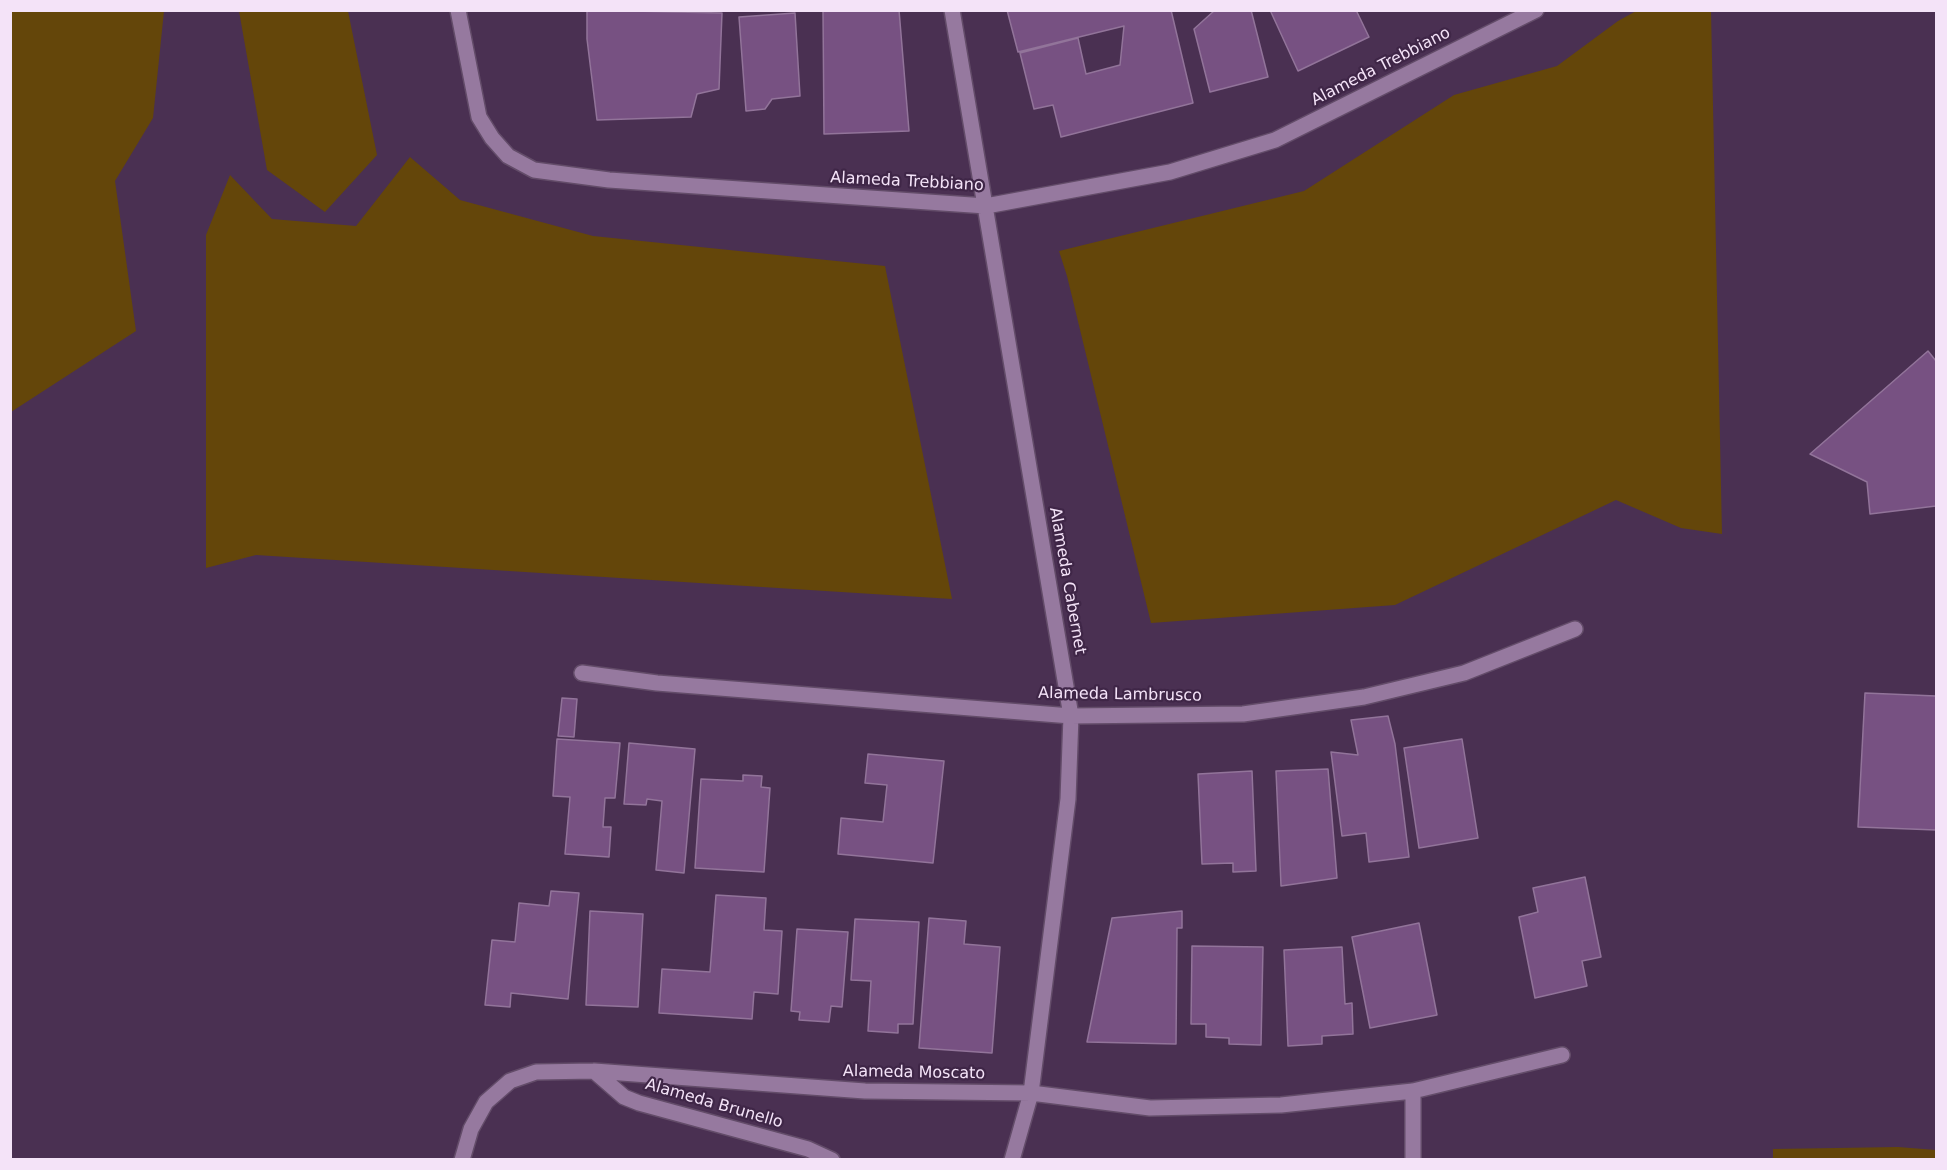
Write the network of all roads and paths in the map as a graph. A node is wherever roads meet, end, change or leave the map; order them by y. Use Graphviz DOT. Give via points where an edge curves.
graph roads {
  1 [pos="458,10"];
  2 [pos="952,10"];
  3 [pos="1536,10"];
  4 [pos="986,206"];
  5 [pos="1575,629"];
  6 [pos="582,672"];
  7 [pos="1071,716"];
  8 [pos="1562,1055"];
  9 [pos="594,1071"];
  10 [pos="1413,1091"];
  11 [pos="1031,1093"];
  12 [pos="462,1160"];
  13 [pos="832,1160"];
  14 [pos="1012,1160"];
  15 [pos="1413,1160"];
  1 -- 4 [label="street, Alameda Trebbiano" via="479,117 508,156 534,170 609,180"];
  2 -- 4 [label="street, Alameda Cabernet"];
  3 -- 4 [label="street, Alameda Trebbiano" via="1275,140 1170,172"];
  4 -- 7 [label="street, Alameda Cabernet"];
  5 -- 7 [label="street, Alameda Lambrusco" via="1464,673 1364,698 1243,714"];
  6 -- 7 [label="street, Alameda Lambrusco" via="657,683"];
  7 -- 11 [label="street, Alameda Cabernet" via="1068,799"];
  8 -- 10 [label="street, Alameda Moscato"];
  9 -- 11 [label="street, Alameda Moscato" via="865,1091"];
  9 -- 12 [label="street, Alameda Moscato" via="536,1072 510,1081 486,1102 471,1129"];
  9 -- 13 [label="street, Alameda Brunello" via="624,1097 639,1103 808,1149"];
  10 -- 11 [label="street, Alameda Moscato" via="1281,1105 1150,1108"];
  10 -- 15 [label="street"];
  11 -- 14 [label="street, Alameda Cabernet"];
}
